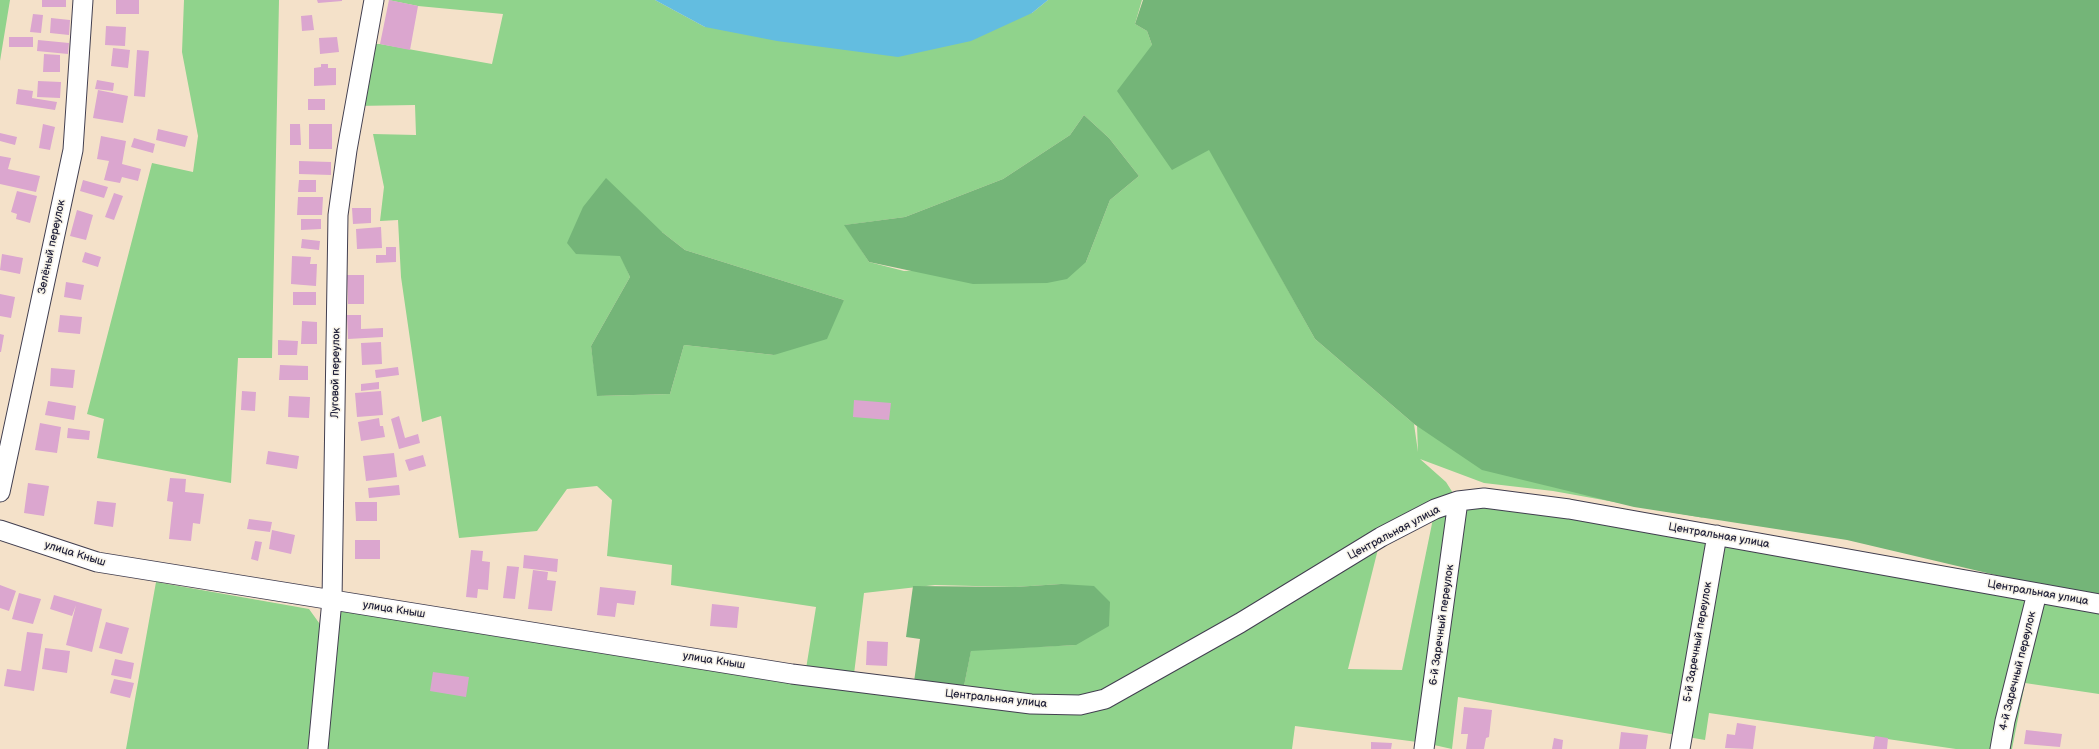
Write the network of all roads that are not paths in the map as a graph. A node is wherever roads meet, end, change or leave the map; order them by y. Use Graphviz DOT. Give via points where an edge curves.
graph roads {
  1 [pos="83,0"];
  2 [pos="374,0"];
  3 [pos="0,492"];
  4 [pos="1458,501"];
  5 [pos="0,530"];
  6 [pos="1717,535"];
  7 [pos="2037,593"];
  8 [pos="332,600"];
  9 [pos="2099,604"];
  10 [pos="792,674"];
  11 [pos="318,749"];
  12 [pos="1424,749"];
  13 [pos="1680,749"];
  14 [pos="2000,749"];
  1 -- 3 [label="street, Зелёный переулок" via="72,150"];
  2 -- 8 [label="street, Луговой переулок" via="346,150 338,215"];
  4 -- 6 [label="street, Центральная улица" via="1484,498 1569,509"];
  4 -- 10 [label="street, Центральная улица" via="1435,509 1381,537 1240,623 1105,699 1080,705 1031,704"];
  4 -- 12 [label="street, 6-й Заречный переулок"];
  5 -- 8 [label="street, улица Кныш" via="97,562"];
  6 -- 7 [label="street, Центральная улица"];
  6 -- 13 [label="street, 5-й Заречный переулок"];
  7 -- 9 [label="street, Центральная улица"];
  7 -- 14 [label="street, 4-й Заречный переулок"];
  8 -- 10 [label="street, улица Кныш"];
  8 -- 11 [label="street, Луговой переулок"];
}
